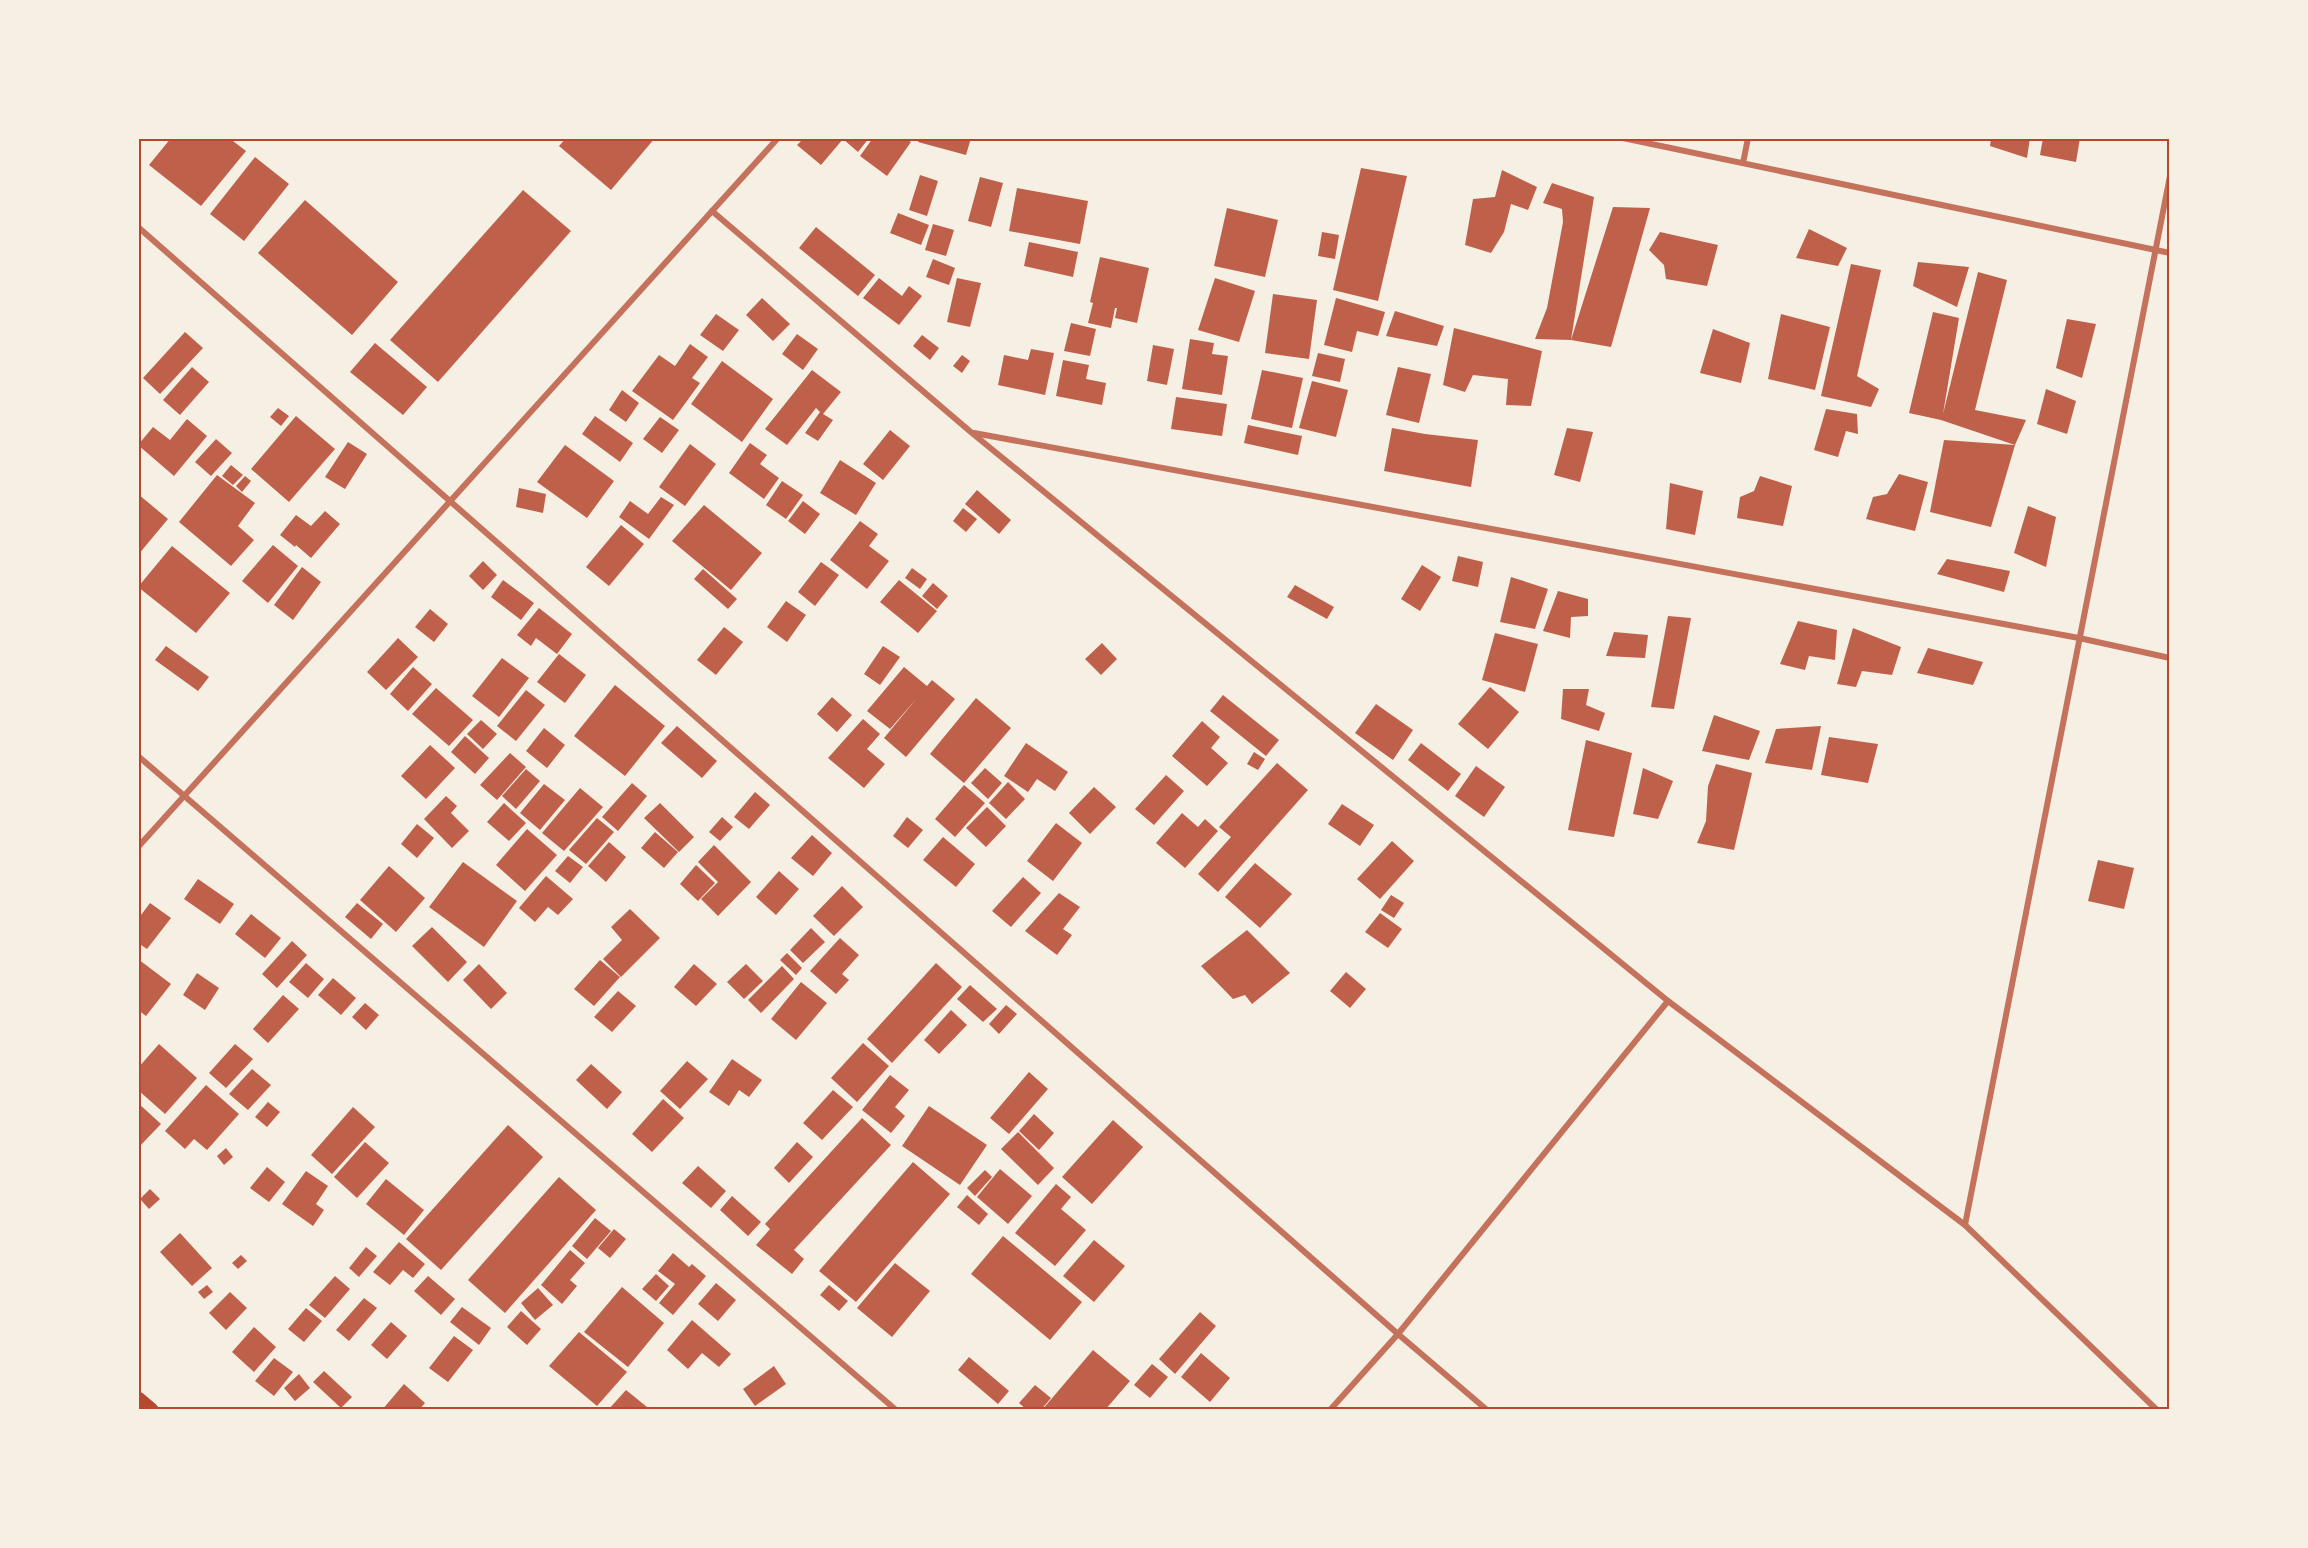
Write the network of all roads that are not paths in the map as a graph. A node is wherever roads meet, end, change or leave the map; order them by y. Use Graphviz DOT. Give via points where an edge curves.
graph roads {
  1 [pos="778,138"];
  2 [pos="1623,138"];
  3 [pos="1748,138"];
  4 [pos="1743,163"];
  5 [pos="2170,176"];
  6 [pos="712,211"];
  7 [pos="138,227"];
  8 [pos="2155,250"];
  9 [pos="2170,253"];
  10 [pos="972,433"];
  11 [pos="450,502"];
  12 [pos="2079,638"];
  13 [pos="2170,658"];
  14 [pos="138,756"];
  15 [pos="184,797"];
  16 [pos="138,847"];
  17 [pos="1668,1001"];
  18 [pos="1965,1225"];
  19 [pos="1398,1334"];
  20 [pos="138,1399"];
  21 [pos="151,1410"];
  22 [pos="896,1410"];
  23 [pos="1330,1410"];
  24 [pos="1487,1410"];
  25 [pos="2157,1410"];
  1 -- 6 [label="street"];
  2 -- 4 [label="street"];
  3 -- 4 [label="street"];
  4 -- 8 [label="street"];
  5 -- 8 [label="street"];
  6 -- 10 [label="street"];
  6 -- 11 [label="street"];
  7 -- 11 [label="street"];
  8 -- 9 [label="street"];
  8 -- 12 [label="street"];
  10 -- 12 [label="street"];
  10 -- 17 [label="street"];
  11 -- 15 [label="street"];
  11 -- 19 [label="street"];
  12 -- 13 [label="street"];
  12 -- 18 [label="street"];
  14 -- 15 [label="street"];
  15 -- 16 [label="street"];
  15 -- 22 [label="street"];
  17 -- 18 [label="street"];
  17 -- 19 [label="street"];
  18 -- 25 [label="street"];
  19 -- 23 [label="street"];
  19 -- 24 [label="street"];
  20 -- 21 [label="main road"];
}
